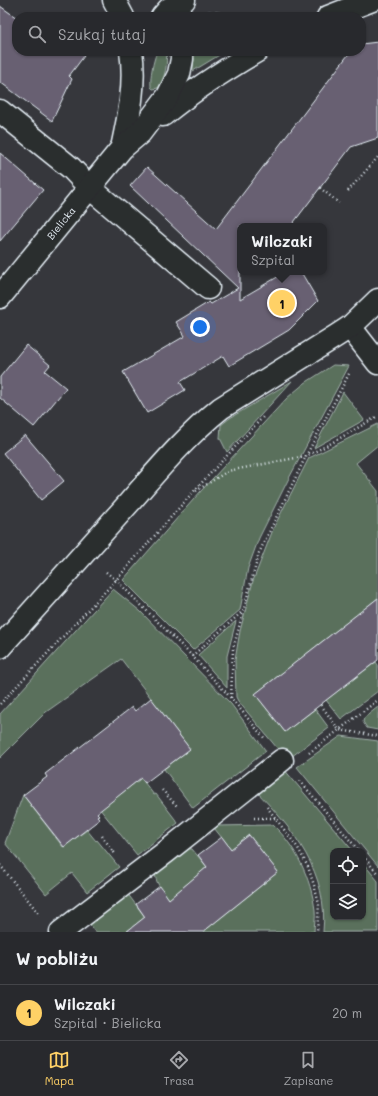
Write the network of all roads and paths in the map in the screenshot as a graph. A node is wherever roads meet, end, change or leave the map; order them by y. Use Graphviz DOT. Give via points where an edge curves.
graph roads {
  1 [pos="114,0"];
  2 [pos="372,0"];
  3 [pos="120,12"];
  4 [pos="341,12"];
  5 [pos="134,56"];
  6 [pos="182,56"];
  7 [pos="248,56"];
  8 [pos="0,111"];
  9 [pos="140,133"];
  10 [pos="122,148"];
  11 [pos="378,157"];
  12 [pos="90,188"];
  13 [pos="320,188"];
  14 [pos="348,191"];
  15 [pos="339,203"];
  16 [pos="208,288"];
  17 [pos="0,297"];
  18 [pos="378,300"];
  19 [pos="356,335"];
  20 [pos="378,363"];
  21 [pos="263,416"];
  22 [pos="378,416"];
  23 [pos="306,456"];
  24 [pos="193,492"];
  25 [pos="83,555"];
  26 [pos="116,580"];
  27 [pos="242,612"];
  28 [pos="0,647"];
  29 [pos="192,656"];
  30 [pos="231,698"];
  31 [pos="378,700"];
  32 [pos="0,704"];
  33 [pos="321,705"];
  34 [pos="339,730"];
  35 [pos="378,736"];
  36 [pos="286,764"];
  37 [pos="246,788"];
  38 [pos="356,848"];
  39 [pos="366,860"];
  40 [pos="0,865"];
  41 [pos="378,874"];
  42 [pos="32,905"];
  43 [pos="61,932"];
  44 [pos="318,932"];
  1 -- 3 [label="street"];
  2 -- 4 [label="street"];
  5 -- 10 [label="street, Bielicka" via="130,115"];
  6 -- 9 [label="street, Bielicka" via="180,74 168,96"];
  7 -- 9 [label="street" via="188,94"];
  8 -- 12 [label="street" via="71,168"];
  9 -- 10 [label="street, Bielicka"];
  10 -- 12 [label="street, Bielicka"];
  11 -- 14 [label="path"];
  12 -- 16 [label="street"];
  12 -- 17 [label="street, Bielicka"];
  13 -- 15 [label="path"];
  18 -- 19 [label="street"];
  19 -- 20 [label="street"];
  19 -- 23 [label="path" via="358,347 353,365"];
  19 -- 25 [label="street" via="221,408 211,416"];
  21 -- 24 [label="path"];
  22 -- 23 [label="path"];
  23 -- 24 [label="path" via="228,471"];
  23 -- 27 [label="path" via="259,552"];
  24 -- 26 [label="path"];
  25 -- 26 [label="path"];
  25 -- 28 [label="street"];
  26 -- 29 [label="path"];
  26 -- 32 [label="path"];
  27 -- 29 [label="path"];
  27 -- 30 [label="path" via="232,649"];
  29 -- 30 [label="path"];
  30 -- 36 [label="path"];
  31 -- 34 [label="path"];
  33 -- 34 [label="path"];
  34 -- 35 [label="path"];
  34 -- 36 [label="path"];
  36 -- 37 [label="street"];
  36 -- 38 [label="path"];
  37 -- 43 [label="street"];
  37 -- 44 [label="path" via="271,810 308,867 319,904"];
  39 -- 41 [label="path"];
  40 -- 42 [label="path"];
}
